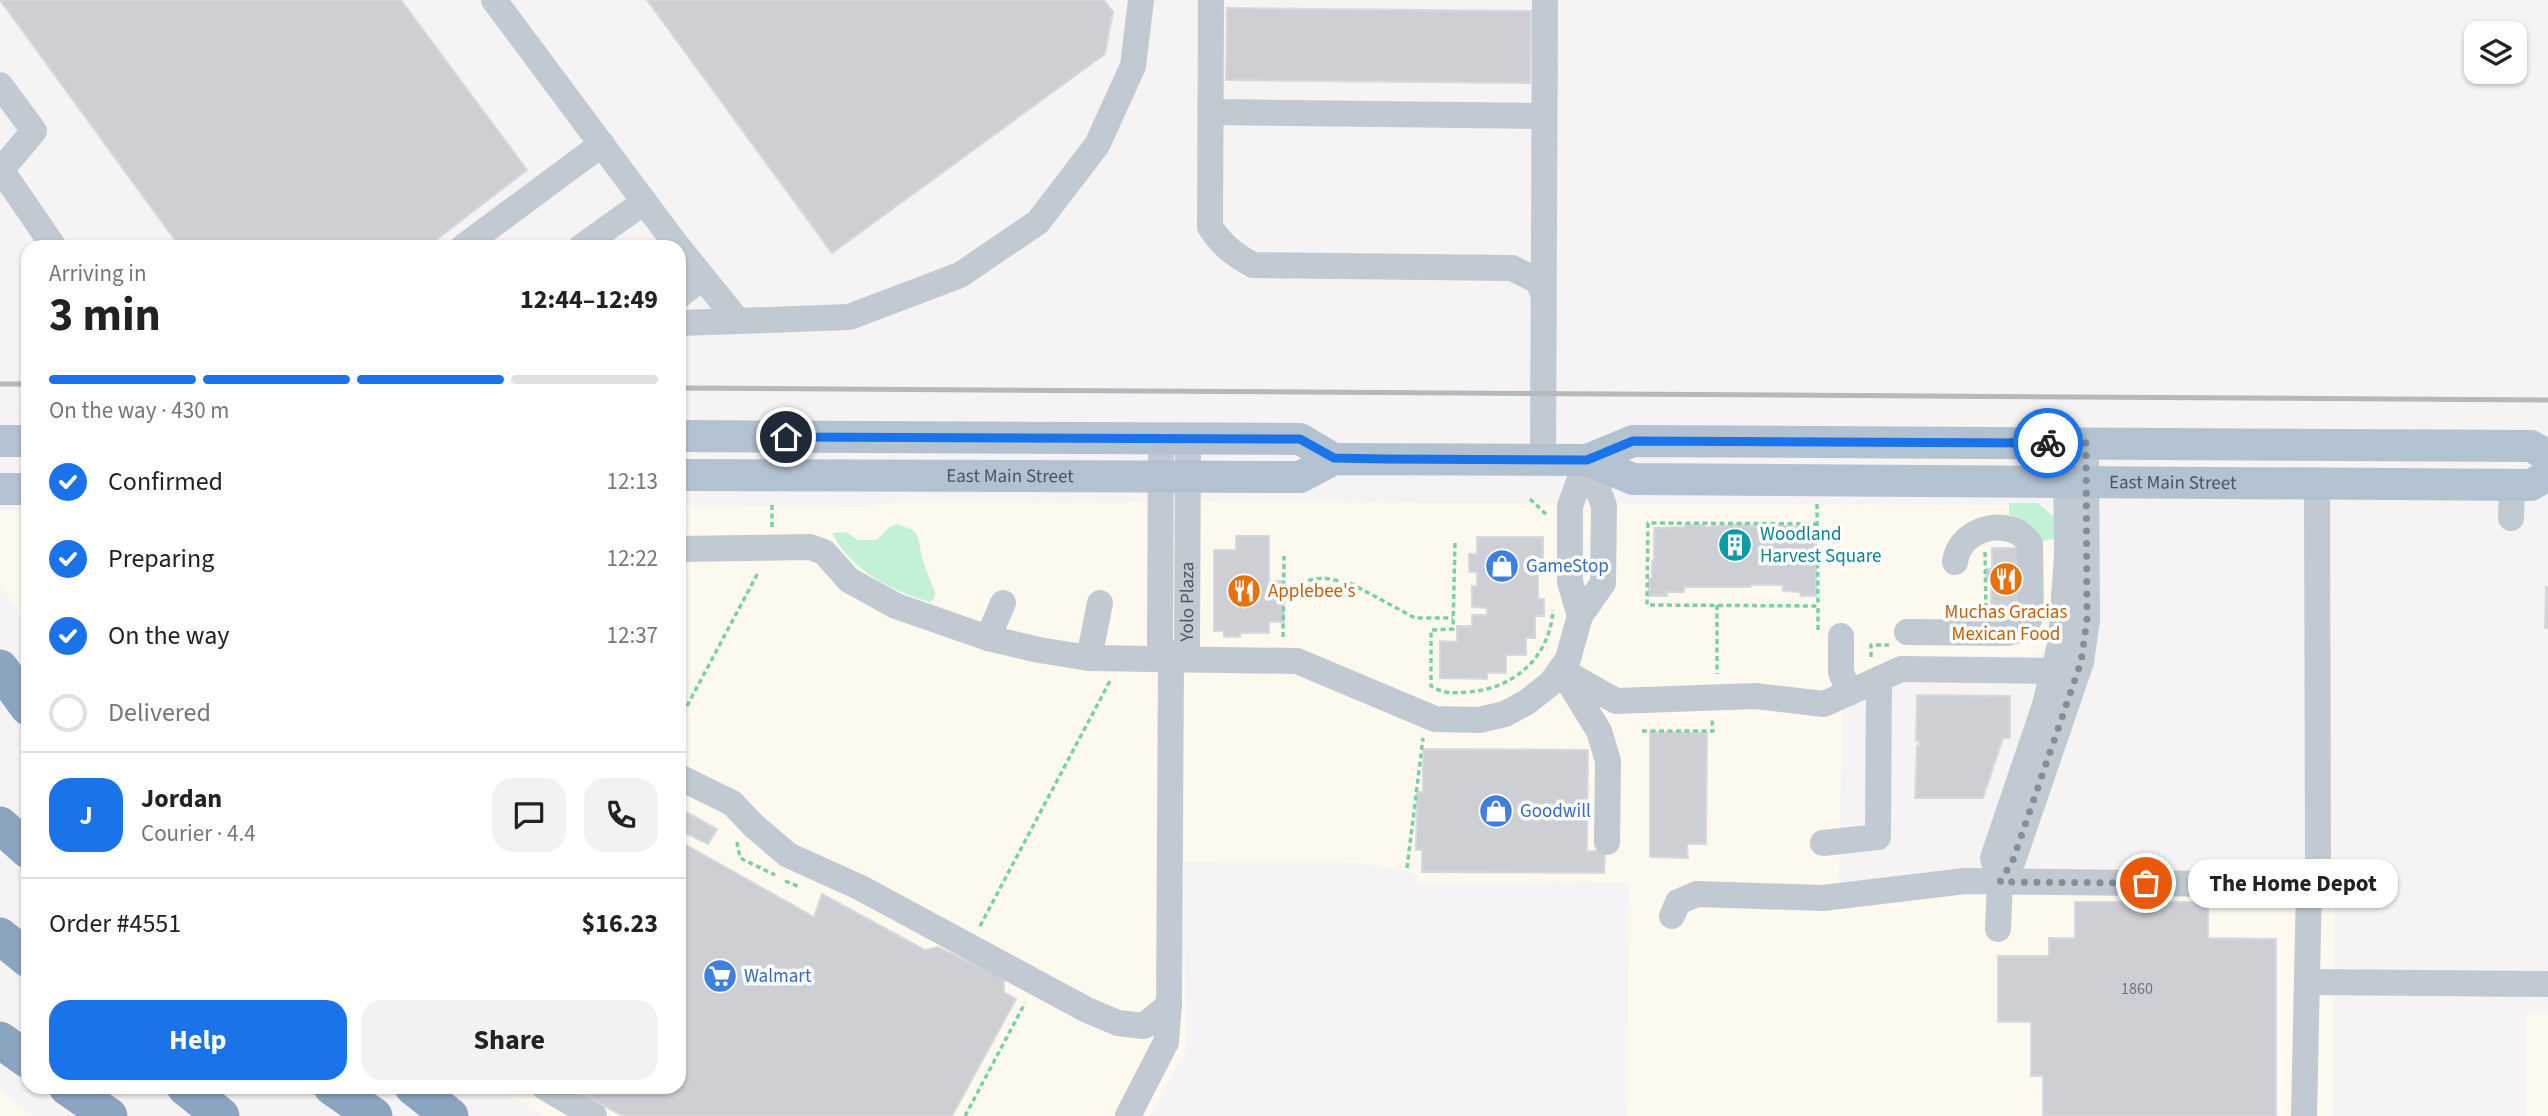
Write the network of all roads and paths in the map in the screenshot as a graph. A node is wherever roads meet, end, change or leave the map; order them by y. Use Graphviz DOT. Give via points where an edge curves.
graph roads {
  1 [pos="494,0"];
  2 [pos="1141,0"];
  3 [pos="1211,0"];
  4 [pos="1545,0"];
  5 [pos="0,85"];
  6 [pos="1211,112"];
  7 [pos="1544,116"];
  8 [pos="601,144"];
  9 [pos="1,169"];
  10 [pos="644,202"];
  11 [pos="49,240"];
  12 [pos="472,240"];
  13 [pos="590,240"];
  14 [pos="673,240"];
  15 [pos="686,258"];
  16 [pos="701,278"];
  17 [pos="686,290"];
  18 [pos="1542,291"];
  19 [pos="738,321"];
  20 [pos="686,323"];
  21 [pos="686,436"];
  22 [pos="1174,438"];
  23 [pos="0,441"];
  24 [pos="21,441"];
  25 [pos="2076,443"];
  26 [pos="2548,456"];
  27 [pos="1334,458"];
  28 [pos="1543,460"];
  29 [pos="1587,460"];
  30 [pos="686,475"];
  31 [pos="2548,475"];
  32 [pos="1174,477"];
  33 [pos="2076,482"];
  34 [pos="2317,484"];
  35 [pos="2512,485"];
  36 [pos="0,489"];
  37 [pos="21,489"];
  38 [pos="1817,498"];
  39 [pos="1530,499"];
  40 [pos="772,502"];
  41 [pos="1548,516"];
  42 [pos="2511,518"];
  43 [pos="1818,524"];
  44 [pos="1455,543"];
  45 [pos="1985,545"];
  46 [pos="772,546"];
  47 [pos="686,549"];
  48 [pos="1284,556"];
  49 [pos="1955,562"];
  50 [pos="1284,591"];
  51 [pos="1003,603"];
  52 [pos="1100,603"];
  53 [pos="1647,604"];
  54 [pos="1818,607"];
  55 [pos="1553,609"];
  56 [pos="1453,618"];
  57 [pos="1907,632"];
  58 [pos="1987,632"];
  59 [pos="1841,636"];
  60 [pos="988,638"];
  61 [pos="1281,641"];
  62 [pos="1089,658"];
  63 [pos="1118,658"];
  64 [pos="1171,659"];
  65 [pos="0,668"];
  66 [pos="1561,670"];
  67 [pos="2051,671"];
  68 [pos="1879,679"];
  69 [pos="1849,693"];
  70 [pos="21,697"];
  71 [pos="686,708"];
  72 [pos="1432,718"];
  73 [pos="686,780"];
  74 [pos="0,825"];
  75 [pos="736,839"];
  76 [pos="1607,842"];
  77 [pos="1823,843"];
  78 [pos="21,844"];
  79 [pos="1407,868"];
  80 [pos="2000,882"];
  81 [pos="2309,885"];
  82 [pos="807,886"];
  83 [pos="1672,916"];
  84 [pos="1998,929"];
  85 [pos="0,936"];
  86 [pos="968,947"];
  87 [pos="21,953"];
  88 [pos="2307,982"];
  89 [pos="2548,984"];
  90 [pos="1015,997"];
  91 [pos="1169,1005"];
  92 [pos="0,1040"];
  93 [pos="21,1055"];
  94 [pos="77,1094"];
  95 [pos="193,1094"];
  96 [pos="342,1094"];
  97 [pos="422,1094"];
  98 [pos="556,1094"];
  99 [pos="109,1116"];
  100 [pos="220,1116"];
  101 [pos="374,1116"];
  102 [pos="450,1116"];
  103 [pos="594,1116"];
  104 [pos="965,1116"];
  105 [pos="1128,1116"];
  106 [pos="2304,1116"];
  1 -- 8 [label="street"];
  2 -- 19 [label="street" via="1133,66 1097,145 1038,222 960,275 849,317"];
  3 -- 6 [label="street"];
  4 -- 7 [label="street"];
  5 -- 9 [label="street" via="34,131"];
  6 -- 7 [label="street"];
  6 -- 18 [label="street" via="1210,227 1236,256 1253,265 1511,268 1538,281"];
  7 -- 18 [label="street"];
  8 -- 10 [label="street"];
  8 -- 12 [label="street"];
  9 -- 11 [label="street"];
  10 -- 13 [label="street"];
  10 -- 14 [label="street"];
  15 -- 16 [label="street"];
  16 -- 17 [label="street"];
  16 -- 19 [label="street"];
  18 -- 28 [label="street"];
  19 -- 20 [label="street"];
  21 -- 22 [label="main road, East Main Street"];
  22 -- 27 [label="main road, East Main Street" via="1300,439"];
  22 -- 32 [label="street, Yolo Plaza"];
  23 -- 24 [label="main road"];
  25 -- 26 [label="main road, East Main Street" via="2531,446"];
  25 -- 29 [label="main road, East Main Street" via="1633,441"];
  25 -- 33 [label="street"];
  27 -- 28 [label="main road, East Main Street"];
  27 -- 32 [label="main road, East Main Street" via="1300,478"];
  28 -- 29 [label="main road, East Main Street"];
  29 -- 33 [label="main road, East Main Street" via="1633,480"];
  29 -- 66 [label="street" via="1570,506 1570,582 1580,616"];
  30 -- 32 [label="main road, East Main Street"];
  31 -- 35 [label="main road, East Main Street" via="2531,485"];
  32 -- 64 [label="street, Yolo Plaza" via="1160,646"];
  33 -- 34 [label="main road, East Main Street"];
  33 -- 67 [label="street" via="2063,625"];
  33 -- 80 [label="street" via="2087,620 2083,650 2013,860"];
  34 -- 35 [label="main road, East Main Street"];
  34 -- 81 [label="street" via="2318,867"];
  35 -- 42 [label="street"];
  36 -- 37 [label="main road"];
  38 -- 43 [label="path"];
  39 -- 41 [label="path"];
  40 -- 46 [label="path"];
  43 -- 53 [label="path" via="1648,523"];
  43 -- 54 [label="path"];
  44 -- 56 [label="path"];
  45 -- 58 [label="path"];
  46 -- 47 [label="street"];
  46 -- 60 [label="street" via="824,552 849,580 896,606"];
  46 -- 71 [label="path" via="771,563 762,564"];
  48 -- 50 [label="path"];
  49 -- 58 [label="street" via="1965,540 1979,530 2017,531 2030,544 2028,622 2018,632"];
  50 -- 56 [label="path" via="1324,578 1350,583 1415,618"];
  50 -- 61 [label="path"];
  51 -- 60 [label="street"];
  52 -- 62 [label="street"];
  55 -- 56 [label="path" via="1545,645 1528,667 1493,689 1442,693 1431,687 1431,630 1453,629"];
  57 -- 58 [label="street"];
  59 -- 69 [label="street" via="1841,672"];
  60 -- 62 [label="street"];
  62 -- 63 [label="street"];
  63 -- 64 [label="street"];
  63 -- 86 [label="path" via="1117,668"];
  64 -- 72 [label="street" via="1297,661"];
  64 -- 91 [label="street, Yolo Plaza"];
  65 -- 70 [label="highway"];
  66 -- 69 [label="street" via="1616,701 1755,696 1824,704"];
  66 -- 72 [label="street" via="1552,683 1505,714 1479,720"];
  66 -- 76 [label="street" via="1599,731 1608,761"];
  67 -- 68 [label="street" via="1901,668"];
  67 -- 80 [label="street" via="2045,705 1993,858"];
  68 -- 69 [label="street"];
  68 -- 77 [label="street" via="1878,837"];
  72 -- 79 [label="path" via="1423,738"];
  73 -- 86 [label="street" via="732,803 788,855 859,887"];
  74 -- 78 [label="highway"];
  75 -- 82 [label="path" via="740,858 797,887"];
  80 -- 81 [label="street"];
  80 -- 83 [label="street" via="1945,883 1823,898 1697,894 1678,902"];
  80 -- 84 [label="street"];
  81 -- 88 [label="street"];
  85 -- 87 [label="highway"];
  86 -- 91 [label="street" via="1118,1023 1144,1026"];
  88 -- 89 [label="street"];
  88 -- 106 [label="street"];
  90 -- 104 [label="path" via="1026,1004"];
  91 -- 105 [label="street, Yolo Plaza" via="1166,1042"];
  92 -- 93 [label="highway"];
  94 -- 99 [label="highway"];
  95 -- 100 [label="highway"];
  96 -- 101 [label="highway"];
  97 -- 102 [label="highway"];
  98 -- 103 [label="street"];
}
